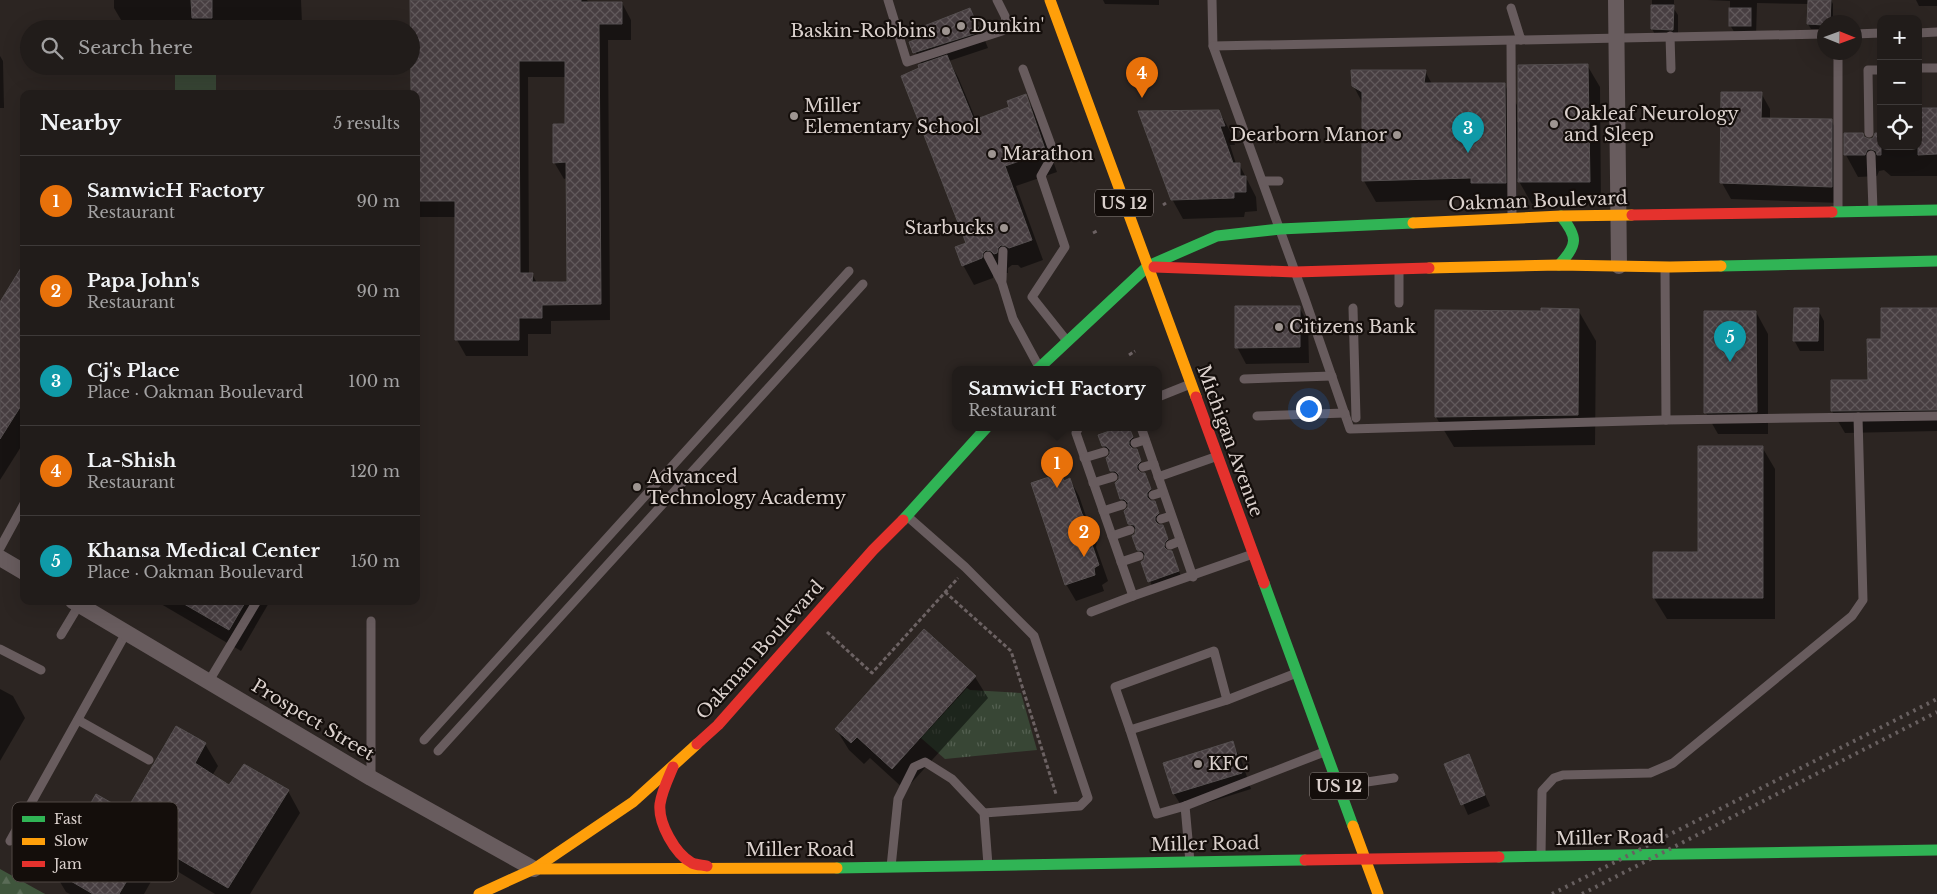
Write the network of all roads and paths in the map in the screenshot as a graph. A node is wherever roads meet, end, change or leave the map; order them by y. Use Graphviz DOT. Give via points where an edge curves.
graph roads {
  1 [pos="888,0"];
  2 [pos="997,0"];
  3 [pos="1050,0"];
  4 [pos="1212,0"];
  5 [pos="1616,0"];
  6 [pos="1511,8"];
  7 [pos="1937,32"];
  8 [pos="1877,33"];
  9 [pos="1922,33"];
  10 [pos="1817,34"];
  11 [pos="1862,34"];
  12 [pos="1670,36"];
  13 [pos="1617,38"];
  14 [pos="1521,40"];
  15 [pos="1511,41"];
  16 [pos="1213,46"];
  17 [pos="1838,60"];
  18 [pos="1922,68"];
  19 [pos="1937,68"];
  20 [pos="1023,69"];
  21 [pos="1670,69"];
  22 [pos="1877,70"];
  23 [pos="1869,133"];
  24 [pos="1870,155"];
  25 [pos="1263,181"];
  26 [pos="1279,181"];
  27 [pos="1937,210"];
  28 [pos="1873,211"];
  29 [pos="1838,212"];
  30 [pos="1618,215"];
  31 [pos="1561,216"];
  32 [pos="1512,219"];
  33 [pos="1280,229"];
  34 [pos="1003,250"];
  35 [pos="988,256"];
  36 [pos="1937,261"];
  37 [pos="1559,264"];
  38 [pos="1148,266"];
  39 [pos="1619,266"];
  40 [pos="1665,267"];
  41 [pos="1398,269"];
  42 [pos="849,271"];
  43 [pos="1295,272"];
  44 [pos="1002,283"];
  45 [pos="863,284"];
  46 [pos="1399,303"];
  47 [pos="1353,308"];
  48 [pos="1068,342"];
  49 [pos="1135,351"];
  50 [pos="1129,356"];
  51 [pos="1037,366"];
  52 [pos="1042,366"];
  53 [pos="1332,376"];
  54 [pos="1244,380"];
  55 [pos="1191,384"];
  56 [pos="1162,395"];
  57 [pos="1344,413"];
  58 [pos="1257,416"];
  59 [pos="1937,416"];
  60 [pos="1402,417"];
  61 [pos="1858,417"];
  62 [pos="1356,418"];
  63 [pos="1666,420"];
  64 [pos="1401,427"];
  65 [pos="982,431"];
  66 [pos="1077,431"];
  67 [pos="1143,431"];
  68 [pos="1146,440"];
  69 [pos="1135,443"];
  70 [pos="1104,452"];
  71 [pos="1217,456"];
  72 [pos="1084,458"];
  73 [pos="1154,464"];
  74 [pos="1143,467"];
  75 [pos="1113,477"];
  76 [pos="1158,477"];
  77 [pos="1093,483"];
  78 [pos="1163,492"];
  79 [pos="1153,495"];
  80 [pos="1122,505"];
  81 [pos="20,511"];
  82 [pos="1103,512"];
  83 [pos="906,516"];
  84 [pos="1172,516"];
  85 [pos="1161,519"];
  86 [pos="1130,530"];
  87 [pos="1112,536"];
  88 [pos="1180,542"];
  89 [pos="1170,545"];
  90 [pos="0,548"];
  91 [pos="1253,554"];
  92 [pos="1139,556"];
  93 [pos="0,558"];
  94 [pos="1121,562"];
  95 [pos="20,570"];
  96 [pos="959,577"];
  97 [pos="1193,577"];
  98 [pos="945,592"];
  99 [pos="1133,596"];
  100 [pos="75,605"];
  101 [pos="79,605"];
  102 [pos="255,605"];
  103 [pos="1091,612"];
  104 [pos="371,620"];
  105 [pos="126,633"];
  106 [pos="61,635"];
  107 [pos="837,641"];
  108 [pos="0,649"];
  109 [pos="42,670"];
  110 [pos="1297,674"];
  111 [pos="209,682"];
  112 [pos="1227,700"];
  113 [pos="78,720"];
  114 [pos="1130,730"];
  115 [pos="424,740"];
  116 [pos="438,751"];
  117 [pos="1326,752"];
  118 [pos="149,760"];
  119 [pos="675,764"];
  120 [pos="371,778"];
  121 [pos="1394,778"];
  122 [pos="1054,785"];
  123 [pos="1339,786"];
  124 [pos="32,802"];
  125 [pos="1185,806"];
  126 [pos="984,813"];
  127 [pos="12,837"];
  128 [pos="10,841"];
  129 [pos="1937,850"];
  130 [pos="1541,856"];
  131 [pos="1365,859"];
  132 [pos="1190,862"];
  133 [pos="988,865"];
  134 [pos="891,867"];
  135 [pos="724,868"];
  136 [pos="534,869"];
  137 [pos="479,894"];
  138 [pos="1378,894"];
  1 -- 2 [label="lane" via="907,62 1002,30 1006,24 1005,16"];
  3 -- 38 [label="main road, Michigan Avenue / US 12"];
  4 -- 16 [label="lane" via="1217,10"];
  5 -- 13 [label="street"];
  6 -- 14 [label="lane"];
  7 -- 9 [label="lane"];
  8 -- 11 [label="lane"];
  10 -- 12 [label="lane"];
  12 -- 13 [label="lane"];
  12 -- 21 [label="lane"];
  13 -- 14 [label="lane"];
  13 -- 30 [label="street"];
  14 -- 15 [label="lane"];
  15 -- 16 [label="lane"];
  15 -- 32 [label="lane"];
  16 -- 25 [label="lane"];
  17 -- 29 [label="lane"];
  18 -- 19 [label="lane"];
  20 -- 48 [label="lane" via="1054,153 1041,176 1065,247 1032,297"];
  22 -- 23 [label="lane" via="1868,70"];
  24 -- 28 [label="lane"];
  25 -- 26 [label="lane"];
  25 -- 33 [label="lane"];
  27 -- 28 [label="main road, Oakman Boulevard"];
  28 -- 29 [label="main road, Oakman Boulevard"];
  29 -- 30 [label="main road, Oakman Boulevard"];
  30 -- 31 [label="main road, Oakman Boulevard"];
  30 -- 39 [label="street"];
  31 -- 32 [label="main road, Oakman Boulevard"];
  31 -- 37 [label="main road" via="1572,229 1574,242 1571,253"];
  32 -- 33 [label="main road, Oakman Boulevard"];
  33 -- 38 [label="main road, Oakman Boulevard" via="1217,236"];
  33 -- 43 [label="lane"];
  34 -- 44 [label="lane"];
  35 -- 44 [label="lane"];
  36 -- 40 [label="main road"];
  37 -- 39 [label="main road"];
  37 -- 41 [label="main road"];
  38 -- 43 [label="main road"];
  38 -- 48 [label="main road, Oakman Boulevard"];
  38 -- 55 [label="main road, Michigan Avenue / US 12"];
  39 -- 40 [label="main road"];
  40 -- 63 [label="lane"];
  41 -- 43 [label="main road"];
  41 -- 46 [label="lane"];
  42 -- 115 [label="lane"];
  43 -- 53 [label="lane"];
  44 -- 51 [label="lane" via="1013,319"];
  45 -- 116 [label="lane"];
  47 -- 62 [label="lane"];
  48 -- 52 [label="main road, Oakman Boulevard"];
  49 -- 50 [label="path"];
  53 -- 54 [label="lane"];
  53 -- 57 [label="lane"];
  55 -- 56 [label="lane"];
  55 -- 71 [label="main road, Michigan Avenue / US 12"];
  57 -- 58 [label="lane"];
  57 -- 64 [label="lane" via="1350,429"];
  59 -- 61 [label="lane"];
  60 -- 64 [label="lane"];
  61 -- 63 [label="lane"];
  61 -- 130 [label="lane" via="1863,600 1856,611 1673,763 1650,773 1563,775 1554,778 1542,792"];
  63 -- 64 [label="lane"];
  65 -- 83 [label="main road, Oakman Boulevard"];
  66 -- 72 [label="lane"];
  67 -- 68 [label="lane"];
  68 -- 69 [label="lane"];
  68 -- 73 [label="lane"];
  70 -- 72 [label="lane"];
  71 -- 76 [label="lane"];
  71 -- 91 [label="main road, Michigan Avenue / US 12"];
  72 -- 77 [label="lane"];
  73 -- 74 [label="lane"];
  73 -- 76 [label="lane"];
  75 -- 77 [label="lane"];
  76 -- 78 [label="lane"];
  77 -- 82 [label="lane"];
  78 -- 79 [label="lane"];
  78 -- 84 [label="lane"];
  80 -- 82 [label="lane"];
  81 -- 90 [label="lane"];
  82 -- 87 [label="lane"];
  83 -- 119 [label="main road, Oakman Boulevard" via="718,724"];
  83 -- 126 [label="lane" via="965,567 1034,636 1088,798 1080,806"];
  84 -- 85 [label="lane"];
  84 -- 88 [label="lane"];
  86 -- 87 [label="lane"];
  87 -- 94 [label="lane"];
  88 -- 89 [label="lane"];
  88 -- 97 [label="lane"];
  91 -- 97 [label="lane"];
  91 -- 110 [label="main road, Michigan Avenue / US 12"];
  92 -- 94 [label="lane"];
  93 -- 95 [label="street"];
  94 -- 99 [label="lane"];
  96 -- 98 [label="path"];
  97 -- 99 [label="lane"];
  98 -- 107 [label="path" via="872,673"];
  98 -- 122 [label="path" via="1011,651"];
  99 -- 103 [label="lane"];
  100 -- 106 [label="lane"];
  101 -- 105 [label="street, Prospect Street"];
  102 -- 111 [label="lane"];
  104 -- 120 [label="lane"];
  105 -- 111 [label="street, Prospect Street"];
  105 -- 113 [label="lane"];
  108 -- 109 [label="lane"];
  110 -- 112 [label="lane"];
  110 -- 117 [label="main road, Michigan Avenue / US 12"];
  111 -- 120 [label="street, Prospect Street"];
  112 -- 114 [label="lane"];
  112 -- 114 [label="lane" via="1214,651 1115,687"];
  113 -- 118 [label="lane"];
  113 -- 124 [label="lane"];
  114 -- 125 [label="lane" via="1157,814"];
  117 -- 123 [label="main road, Michigan Avenue / US 12"];
  117 -- 125 [label="lane"];
  119 -- 135 [label="main road" via="660,805 663,826 674,846 692,863"];
  119 -- 136 [label="main road, Oakman Boulevard" via="633,802"];
  120 -- 136 [label="street, Prospect Street"];
  121 -- 123 [label="lane"];
  123 -- 131 [label="main road, Michigan Avenue / US 12"];
  125 -- 132 [label="lane"];
  126 -- 133 [label="lane"];
  126 -- 134 [label="lane" via="952,779 925,762 914,767 898,799"];
  127 -- 128 [label="lane"];
  129 -- 130 [label="main road, Miller Road"];
  130 -- 131 [label="main road, Miller Road"];
  131 -- 132 [label="main road, Miller Road"];
  131 -- 138 [label="main road, Michigan Avenue / US 12"];
  132 -- 133 [label="main road, Miller Road"];
  133 -- 134 [label="main road, Miller Road"];
  134 -- 135 [label="main road, Miller Road"];
  135 -- 136 [label="main road, Miller Road"];
  136 -- 137 [label="main road, Miller Road"];
}
